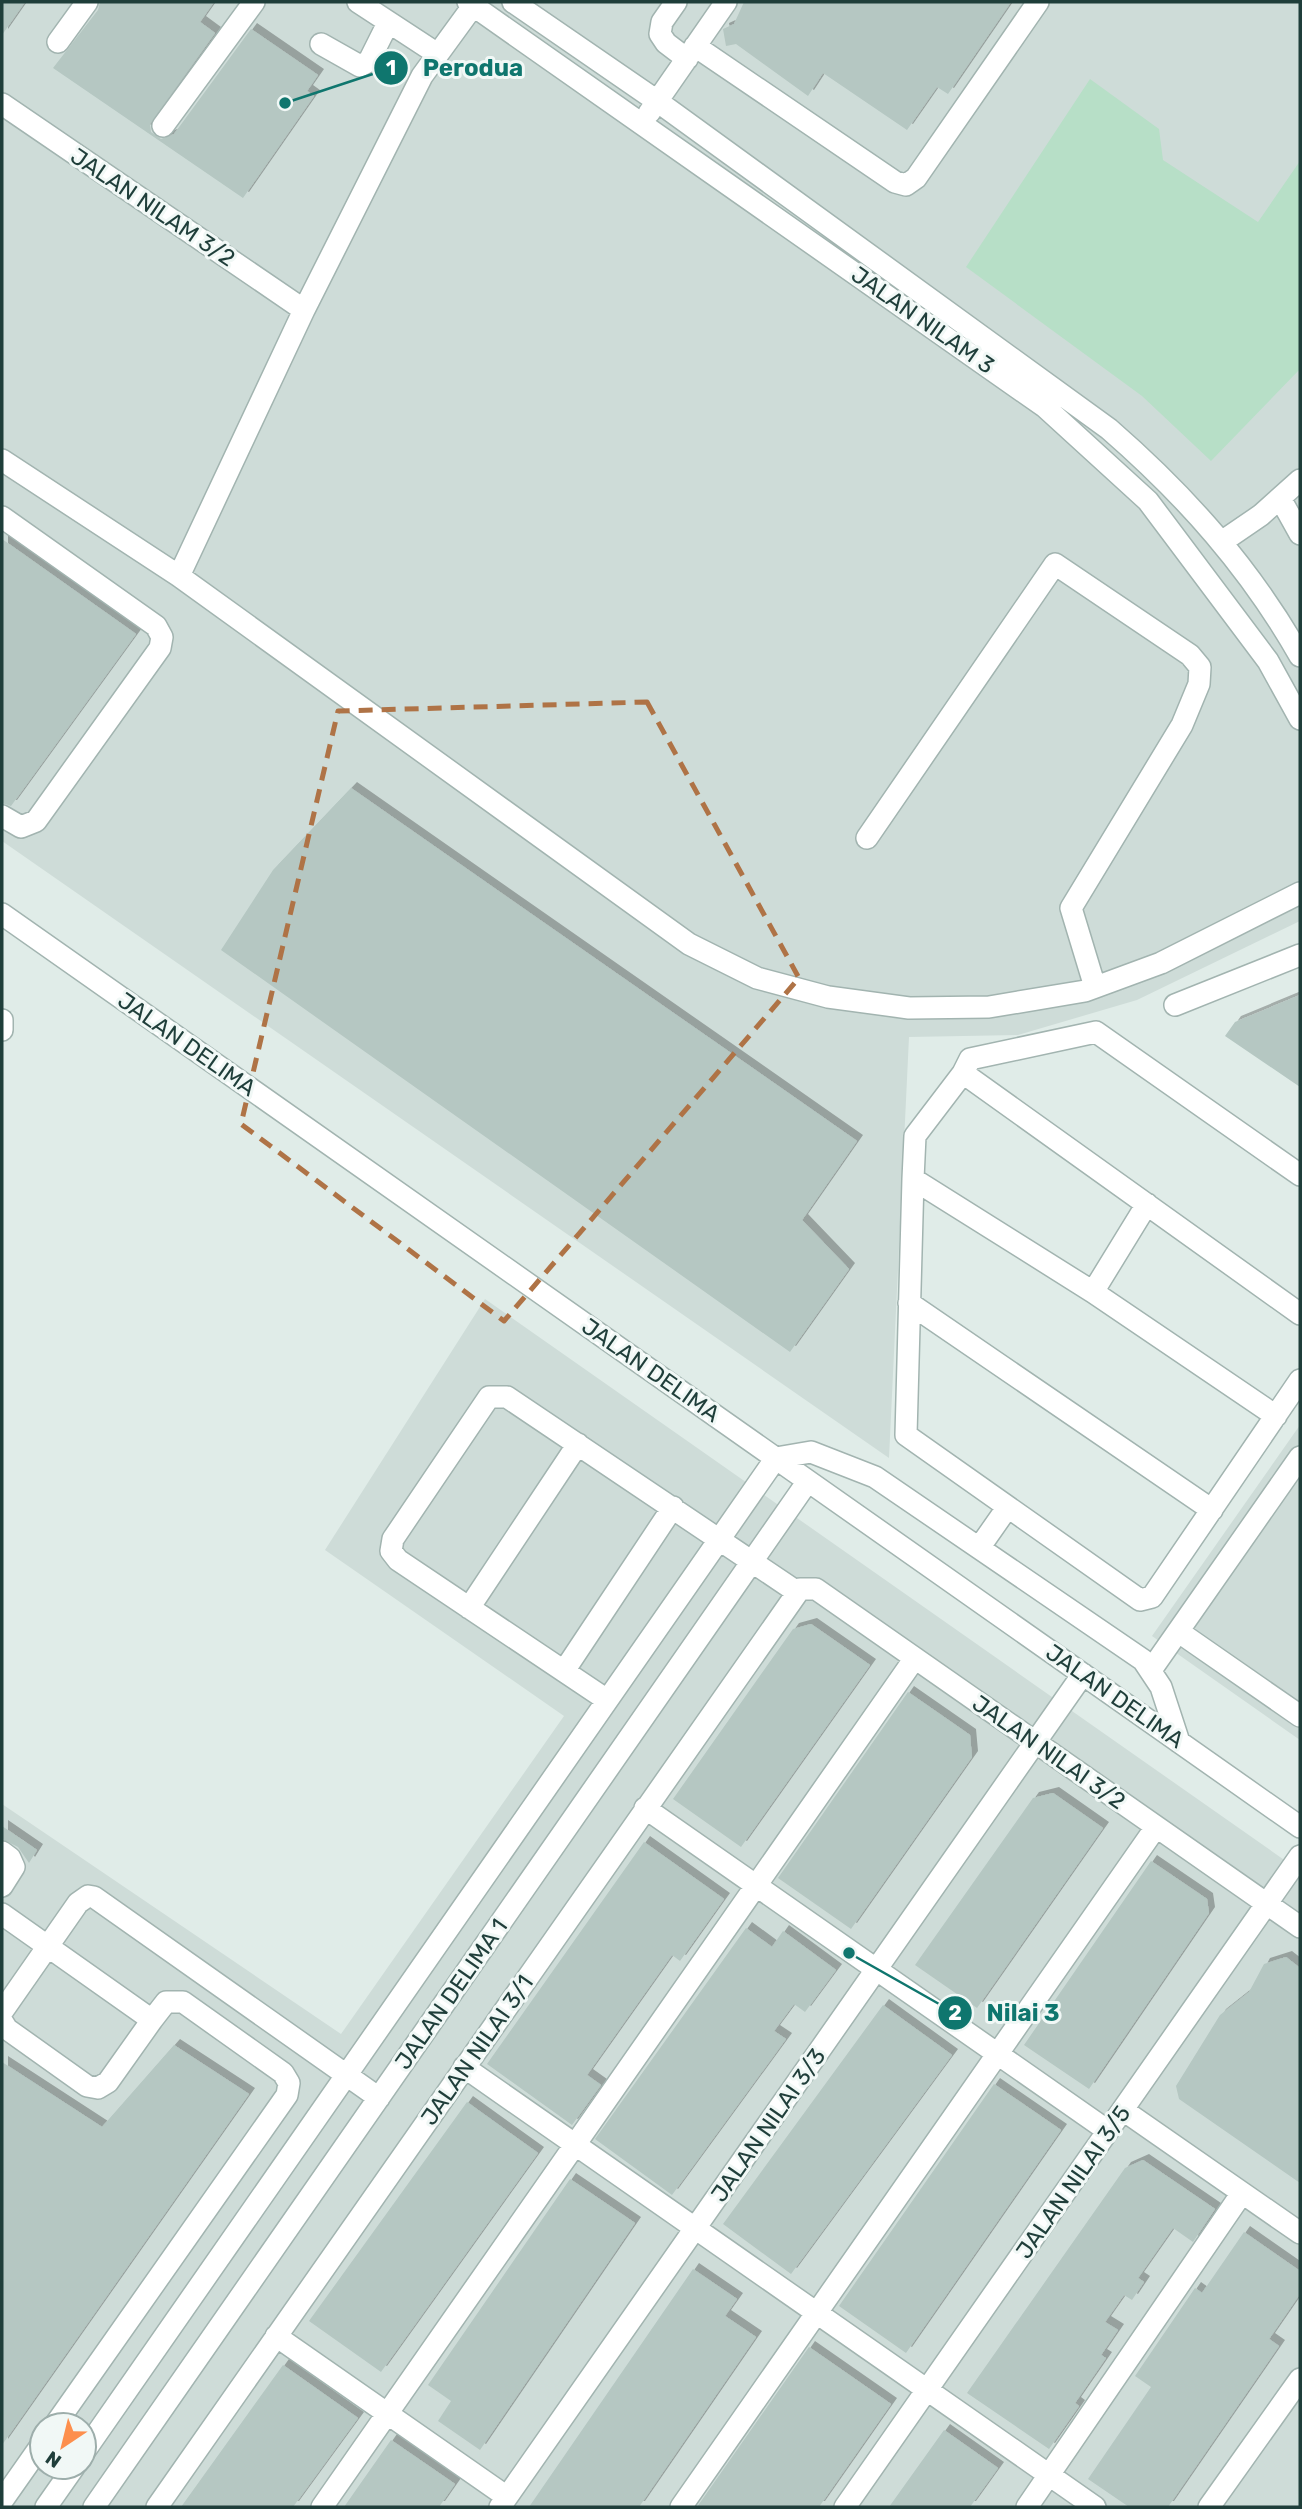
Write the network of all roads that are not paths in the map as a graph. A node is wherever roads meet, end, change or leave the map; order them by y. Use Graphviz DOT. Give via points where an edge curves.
graph roads {
  1 [pos="87,2"];
  2 [pos="254,2"];
  3 [pos="358,2"];
  4 [pos="513,2"];
  5 [pos="676,2"];
  6 [pos="726,2"];
  7 [pos="1038,2"];
  8 [pos="471,4"];
  9 [pos="388,23"];
  10 [pos="58,42"];
  11 [pos="321,44"];
  12 [pos="691,52"];
  13 [pos="436,53"];
  14 [pos="657,102"];
  15 [pos="2,104"];
  16 [pos="642,123"];
  17 [pos="163,126"];
  18 [pos="304,310"];
  19 [pos="2,460"];
  20 [pos="1300,480"];
  21 [pos="1280,498"];
  22 [pos="2,517"];
  23 [pos="1300,534"];
  24 [pos="1223,541"];
  25 [pos="179,576"];
  26 [pos="1300,656"];
  27 [pos="1300,719"];
  28 [pos="2,816"];
  29 [pos="867,838"];
  30 [pos="1300,894"];
  31 [pos="2,914"];
  32 [pos="1300,955"];
  33 [pos="1095,987"];
  34 [pos="1175,1005"];
  35 [pos="2,1020"];
  36 [pos="2,1030"];
  37 [pos="963,1073"];
  38 [pos="1300,1175"];
  39 [pos="913,1179"];
  40 [pos="1147,1204"];
  41 [pos="1093,1292"];
  42 [pos="909,1303"];
  43 [pos="1300,1314"];
  44 [pos="1300,1380"];
  45 [pos="1276,1416"];
  46 [pos="578,1444"];
  47 [pos="1300,1457"];
  48 [pos="776,1458"];
  49 [pos="808,1481"];
  50 [pos="673,1507"];
  51 [pos="1007,1508"];
  52 [pos="1212,1510"];
  53 [pos="720,1539"];
  54 [pos="979,1548"];
  55 [pos="752,1561"];
  56 [pos="797,1592"];
  57 [pos="469,1608"];
  58 [pos="1179,1632"];
  59 [pos="915,1658"];
  60 [pos="564,1671"];
  61 [pos="1151,1671"];
  62 [pos="1083,1674"];
  63 [pos="607,1700"];
  64 [pos="1300,1716"];
  65 [pos="1035,1742"];
  66 [pos="1180,1742"];
  67 [pos="645,1808"];
  68 [pos="1156,1826"];
  69 [pos="1300,1826"];
  70 [pos="2,1852"];
  71 [pos="1300,1856"];
  72 [pos="757,1885"];
  73 [pos="2,1886"];
  74 [pos="1267,1904"];
  75 [pos="2,1914"];
  76 [pos="1300,1927"];
  77 [pos="47,1946"];
  78 [pos="877,1969"];
  79 [pos="2,2012"];
  80 [pos="152,2020"];
  81 [pos="2,2021"];
  82 [pos="998,2053"];
  83 [pos="464,2067"];
  84 [pos="347,2075"];
  85 [pos="379,2098"];
  86 [pos="1123,2110"];
  87 [pos="1108,2130"];
  88 [pos="576,2144"];
  89 [pos="1242,2193"];
  90 [pos="695,2228"];
  91 [pos="1300,2233"];
  92 [pos="817,2313"];
  93 [pos="276,2336"];
  94 [pos="1300,2379"];
  95 [pos="928,2390"];
  96 [pos="65,2411"];
  97 [pos="387,2414"];
  98 [pos="98,2432"];
  99 [pos="28,2464"];
  100 [pos="1049,2475"];
  101 [pos="64,2481"];
  102 [pos="2,2501"];
  103 [pos="504,2502"];
  104 [pos="46,2507"];
  105 [pos="94,2507"];
  106 [pos="157,2507"];
  107 [pos="322,2507"];
  108 [pos="681,2507"];
  109 [pos="845,2507"];
  110 [pos="1027,2507"];
  111 [pos="1095,2507"];
  112 [pos="1209,2507"];
  1 -- 10 [label="street"];
  2 -- 17 [label="street"];
  3 -- 9 [label="street"];
  4 -- 14 [label="street, JALAN NILAM 3"];
  5 -- 12 [label="street" via="662,22 660,34 666,43"];
  6 -- 12 [label="street"];
  7 -- 12 [label="street" via="916,178 906,185"];
  8 -- 13 [label="street"];
  8 -- 16 [label="street, JALAN NILAM 3"];
  9 -- 11 [label="street" via="369,61 360,66"];
  9 -- 13 [label="street"];
  12 -- 14 [label="street"];
  13 -- 18 [label="street"];
  14 -- 16 [label="street"];
  14 -- 24 [label="street, JALAN NILAM 3" via="1060,391 1156,470"];
  15 -- 18 [label="street, JALAN NILAM 3/2"];
  16 -- 27 [label="street, JALAN NILAM 3" via="1045,407 1147,501 1268,661"];
  18 -- 25 [label="street"];
  19 -- 25 [label="street"];
  20 -- 21 [label="street"];
  21 -- 23 [label="street"];
  21 -- 24 [label="street"];
  22 -- 28 [label="street" via="156,626 162,636 160,648 36,821 21,827"];
  24 -- 26 [label="street, JALAN NILAM 3"];
  25 -- 33 [label="street" via="689,944 757,978 828,997 909,1008 989,1007"];
  29 -- 33 [label="street" via="1055,564 1190,655 1200,667 1199,684 1182,725 1071,908"];
  30 -- 33 [label="street" via="1161,963"];
  31 -- 48 [label="street, JALAN DELIMA"];
  32 -- 34 [label="street"];
  35 -- 36 [label="street"];
  37 -- 38 [label="street" via="973,1058 1096,1032"];
  37 -- 39 [label="street" via="915,1136"];
  37 -- 40 [label="street"];
  39 -- 41 [label="street"];
  39 -- 42 [label="street"];
  40 -- 41 [label="street"];
  40 -- 43 [label="street"];
  41 -- 45 [label="street"];
  42 -- 51 [label="street" via="906,1435"];
  42 -- 52 [label="street"];
  44 -- 45 [label="street"];
  45 -- 52 [label="street"];
  46 -- 50 [label="street"];
  46 -- 57 [label="street"];
  46 -- 57 [label="street" via="507,1397 489,1397 393,1539 391,1550 398,1560"];
  47 -- 58 [label="street"];
  48 -- 49 [label="street, JALAN DELIMA"];
  48 -- 53 [label="street, JALAN DELIMA 1"];
  48 -- 54 [label="street" via="811,1452 875,1477"];
  49 -- 55 [label="street, JALAN DELIMA 1"];
  49 -- 62 [label="street, JALAN DELIMA"];
  50 -- 53 [label="street"];
  50 -- 60 [label="street"];
  51 -- 52 [label="street" via="1144,1601 1152,1597"];
  51 -- 54 [label="street"];
  53 -- 55 [label="street"];
  53 -- 63 [label="street, JALAN DELIMA 1"];
  54 -- 61 [label="street" via="1143,1660"];
  55 -- 56 [label="street"];
  55 -- 85 [label="street, JALAN DELIMA 1"];
  56 -- 59 [label="street, JALAN NILAI 3/2" via="805,1587 817,1589"];
  56 -- 67 [label="street, JALAN NILAI 3/1"];
  57 -- 60 [label="street"];
  58 -- 61 [label="street"];
  58 -- 64 [label="street"];
  59 -- 65 [label="street, JALAN NILAI 3/2"];
  59 -- 72 [label="street"];
  60 -- 63 [label="street"];
  61 -- 66 [label="street"];
  62 -- 65 [label="street, JALAN NILAI 3/3"];
  62 -- 66 [label="street, JALAN DELIMA"];
  63 -- 84 [label="street, JALAN DELIMA 1"];
  65 -- 68 [label="street, JALAN NILAI 3/2"];
  65 -- 78 [label="street, JALAN NILAI 3/3"];
  66 -- 69 [label="street, JALAN DELIMA"];
  67 -- 72 [label="street"];
  67 -- 83 [label="street, JALAN NILAI 3/1"];
  68 -- 74 [label="street, JALAN NILAI 3/2"];
  68 -- 82 [label="street"];
  70 -- 73 [label="street" via="14,1867"];
  71 -- 74 [label="street, JALAN NILAI 3/5"];
  72 -- 78 [label="street"];
  72 -- 88 [label="street"];
  74 -- 76 [label="street, JALAN NILAI 3/2"];
  74 -- 86 [label="street, JALAN NILAI 3/5"];
  75 -- 77 [label="street"];
  77 -- 79 [label="street"];
  77 -- 80 [label="street"];
  77 -- 84 [label="street" via="83,1899 100,1899"];
  78 -- 82 [label="street"];
  78 -- 90 [label="street, JALAN NILAI 3/3"];
  80 -- 81 [label="street" via="108,2082 98,2088 87,2086"];
  80 -- 96 [label="street" via="166,2002 183,2002 283,2073 289,2089"];
  82 -- 87 [label="street"];
  82 -- 92 [label="street"];
  83 -- 88 [label="street"];
  83 -- 93 [label="street, JALAN NILAI 3/1"];
  84 -- 85 [label="street"];
  84 -- 98 [label="street, JALAN DELIMA 1"];
  85 -- 105 [label="street, JALAN DELIMA 1"];
  86 -- 87 [label="street, JALAN NILAI 3/5"];
  86 -- 89 [label="street"];
  87 -- 95 [label="street, JALAN NILAI 3/5"];
  88 -- 90 [label="street"];
  88 -- 97 [label="street"];
  89 -- 91 [label="street"];
  89 -- 100 [label="street"];
  90 -- 92 [label="street"];
  90 -- 103 [label="street, JALAN NILAI 3/3"];
  92 -- 95 [label="street"];
  92 -- 108 [label="street"];
  93 -- 97 [label="street"];
  93 -- 106 [label="street, JALAN NILAI 3/1"];
  94 -- 112 [label="street"];
  95 -- 100 [label="street"];
  95 -- 109 [label="street, JALAN NILAI 3/5"];
  97 -- 103 [label="street"];
  97 -- 107 [label="street"];
  99 -- 102 [label="street"];
  100 -- 110 [label="street"];
  100 -- 111 [label="street"];
  101 -- 104 [label="street"];
}
